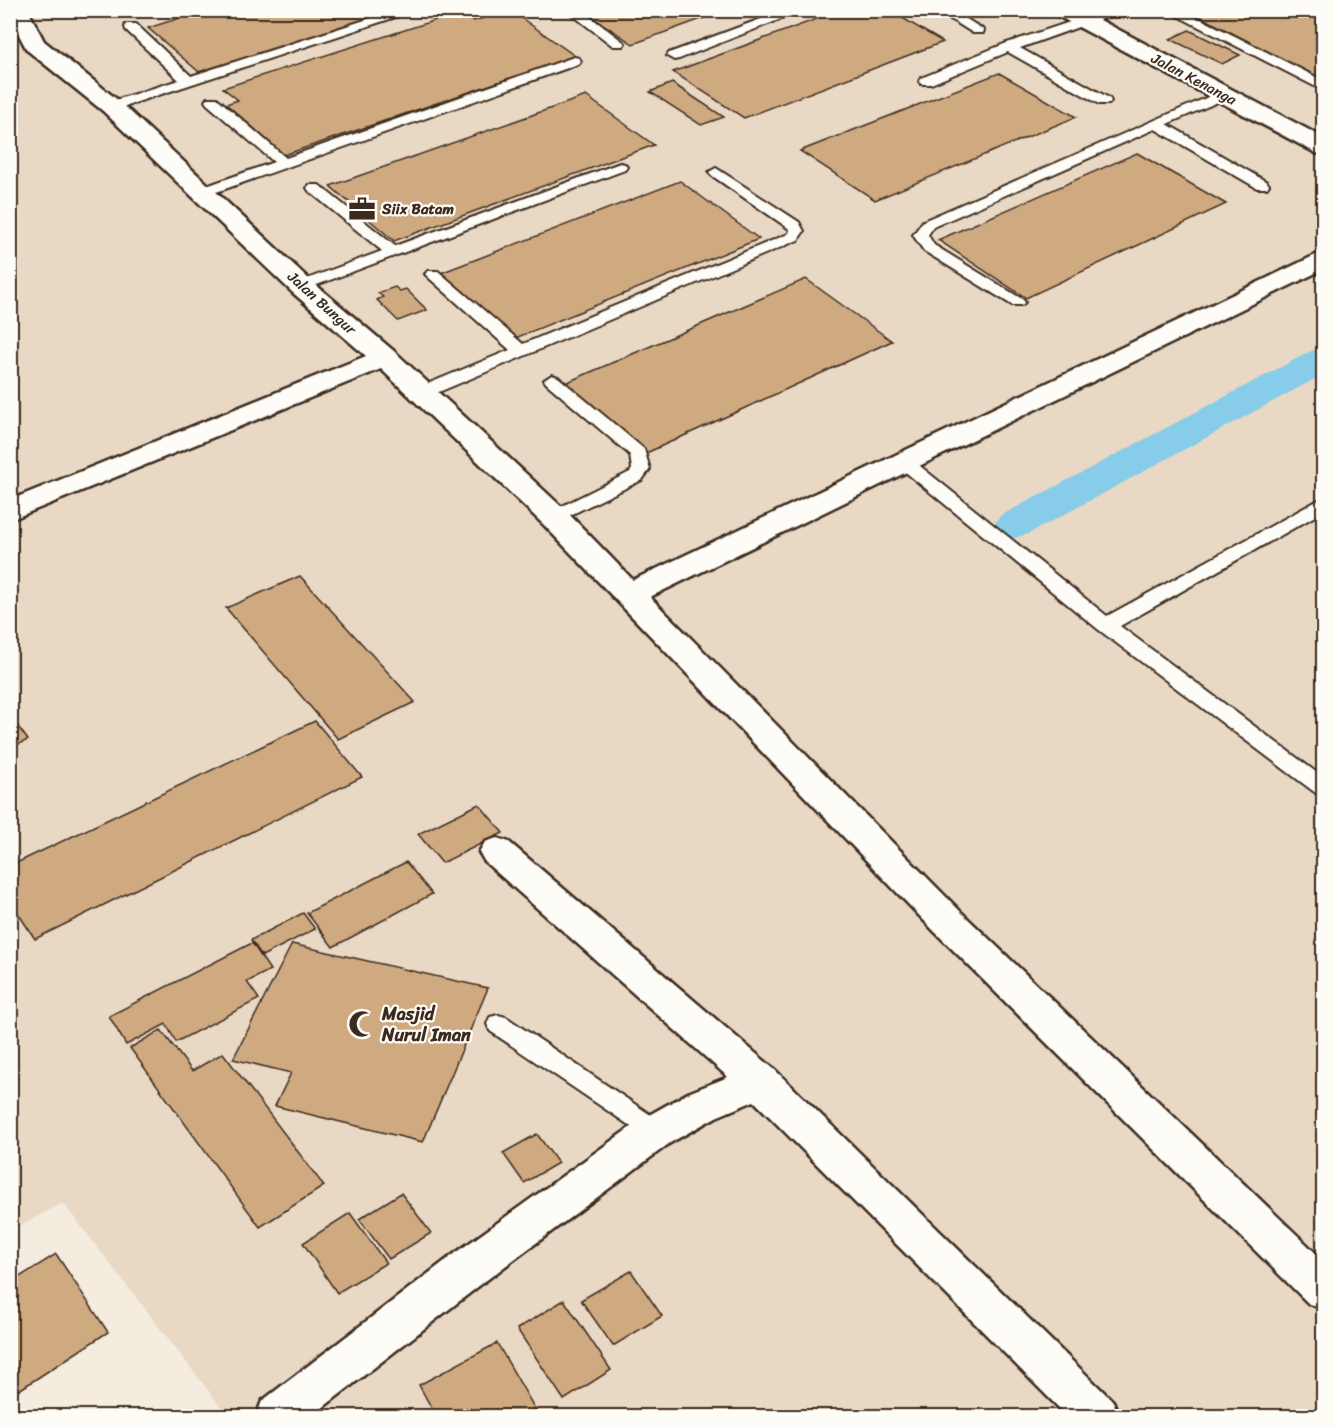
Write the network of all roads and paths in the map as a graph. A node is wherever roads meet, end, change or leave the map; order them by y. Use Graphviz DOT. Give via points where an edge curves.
graph roads {
  1 [pos="17,10"];
  2 [pos="411,10"];
  3 [pos="572,10"];
  4 [pos="798,10"];
  5 [pos="942,10"];
  6 [pos="1065,10"];
  7 [pos="1120,10"];
  8 [pos="1172,10"];
  9 [pos="1087,22"];
  10 [pos="131,27"];
  11 [pos="978,30"];
  12 [pos="618,42"];
  13 [pos="1009,47"];
  14 [pos="674,56"];
  15 [pos="574,62"];
  16 [pos="188,81"];
  17 [pos="926,81"];
  18 [pos="1323,87"];
  19 [pos="1222,95"];
  20 [pos="212,101"];
  21 [pos="1104,101"];
  22 [pos="111,106"];
  23 [pos="1156,124"];
  24 [pos="1323,148"];
  25 [pos="284,164"];
  26 [pos="620,167"];
  27 [pos="716,172"];
  28 [pos="1262,185"];
  29 [pos="314,188"];
  30 [pos="203,192"];
  31 [pos="392,250"];
  32 [pos="1323,259"];
  33 [pos="433,274"];
  34 [pos="301,286"];
  35 [pos="1017,302"];
  36 [pos="520,350"];
  37 [pos="385,358"];
  38 [pos="552,380"];
  39 [pos="421,393"];
  40 [pos="904,462"];
  41 [pos="1323,503"];
  42 [pos="10,511"];
  43 [pos="554,517"];
  44 [pos="630,594"];
  45 [pos="1106,625"];
  46 [pos="1323,789"];
  47 [pos="497,852"];
  48 [pos="498,1024"];
  49 [pos="760,1081"];
  50 [pos="656,1131"];
  51 [pos="1323,1290"];
  52 [pos="278,1416"];
  53 [pos="1097,1416"];
  1 -- 22 [label="street, Jalan Bungur" via="36,45"];
  2 -- 16 [label="lane"];
  3 -- 12 [label="lane"];
  4 -- 14 [label="lane"];
  5 -- 11 [label="lane"];
  6 -- 9 [label="street, Jalan Kenanga"];
  7 -- 9 [label="lane"];
  8 -- 18 [label="lane"];
  9 -- 13 [label="lane"];
  9 -- 19 [label="street, Jalan Kenanga"];
  10 -- 16 [label="lane"];
  13 -- 17 [label="lane"];
  13 -- 21 [label="lane"];
  15 -- 25 [label="lane"];
  16 -- 22 [label="lane"];
  19 -- 23 [label="lane"];
  19 -- 24 [label="street, Jalan Kenanga"];
  20 -- 25 [label="lane"];
  22 -- 30 [label="street, Jalan Bungur"];
  23 -- 28 [label="lane"];
  23 -- 35 [label="lane" via="922,229 922,242 929,248"];
  25 -- 30 [label="lane"];
  26 -- 31 [label="lane"];
  27 -- 36 [label="lane" via="794,225 794,237"];
  29 -- 31 [label="lane"];
  30 -- 34 [label="street, Jalan Bungur"];
  31 -- 34 [label="lane"];
  32 -- 40 [label="street"];
  33 -- 36 [label="lane"];
  34 -- 37 [label="street, Jalan Bungur"];
  36 -- 39 [label="lane"];
  37 -- 39 [label="street, Jalan Bungur"];
  37 -- 42 [label="street"];
  38 -- 43 [label="lane" via="638,453 641,469 636,476"];
  39 -- 43 [label="street, Jalan Bungur"];
  40 -- 44 [label="street"];
  40 -- 45 [label="lane"];
  41 -- 45 [label="lane"];
  43 -- 44 [label="street, Jalan Bungur"];
  44 -- 51 [label="street, Jalan Bungur" via="948,922"];
  45 -- 46 [label="lane"];
  47 -- 49 [label="street"];
  48 -- 50 [label="lane"];
  49 -- 50 [label="street" via="702,1105"];
  49 -- 53 [label="street"];
  50 -- 52 [label="street" via="469,1268"];
}
